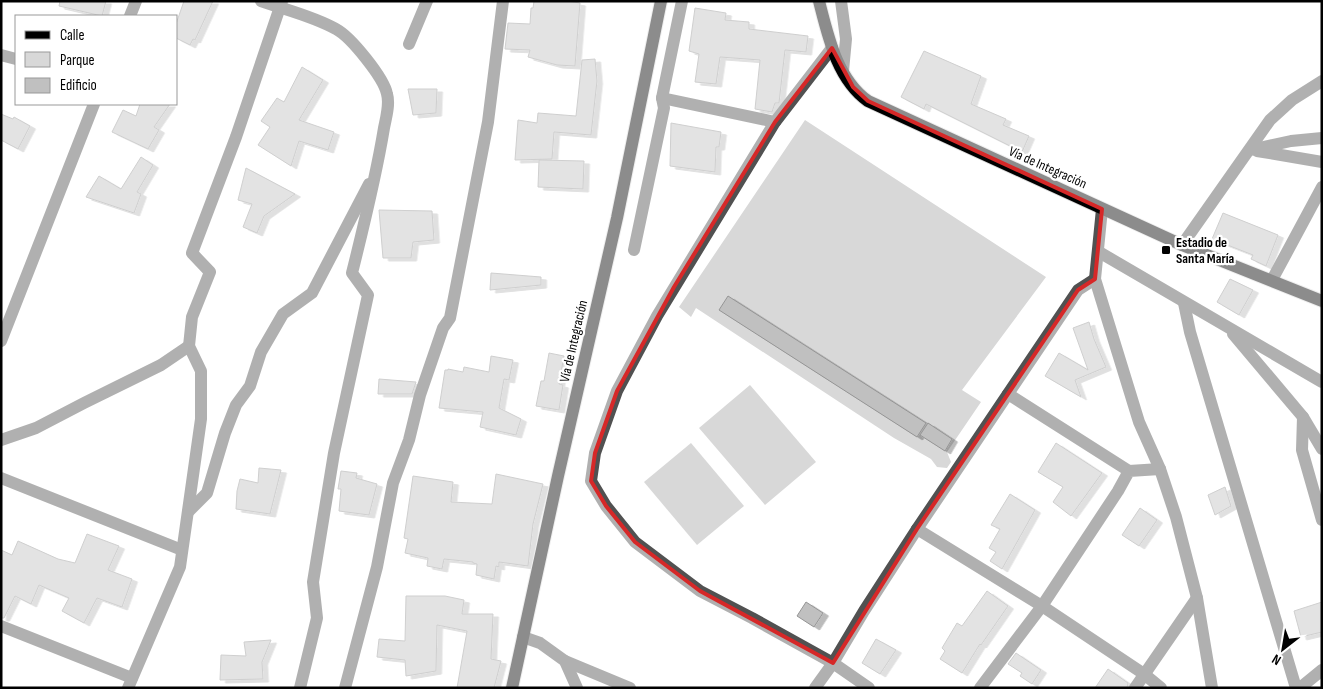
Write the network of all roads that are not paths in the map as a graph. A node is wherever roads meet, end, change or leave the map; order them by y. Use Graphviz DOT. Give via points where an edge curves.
graph roads {
  1 [pos="136,1"];
  2 [pos="262,1"];
  3 [pos="427,1"];
  4 [pos="503,1"];
  5 [pos="660,1"];
  6 [pos="682,1"];
  7 [pos="819,1"];
  8 [pos="841,1"];
  9 [pos="281,5"];
  10 [pos="130,15"];
  11 [pos="409,44"];
  12 [pos="832,48"];
  13 [pos="1,54"];
  14 [pos="15,59"];
  15 [pos="843,71"];
  16 [pos="1322,80"];
  17 [pos="662,98"];
  18 [pos="94,105"];
  19 [pos="775,122"];
  20 [pos="1322,138"];
  21 [pos="1250,150"];
  22 [pos="1322,162"];
  23 [pos="378,167"];
  24 [pos="1322,187"];
  25 [pos="1102,209"];
  26 [pos="1182,245"];
  27 [pos="634,250"];
  28 [pos="1099,252"];
  29 [pos="1095,279"];
  30 [pos="1272,280"];
  31 [pos="1322,301"];
  32 [pos="1184,303"];
  33 [pos="1227,327"];
  34 [pos="2,339"];
  35 [pos="189,346"];
  36 [pos="1322,382"];
  37 [pos="1008,394"];
  38 [pos="1303,417"];
  39 [pos="1,440"];
  40 [pos="1322,449"];
  41 [pos="1160,469"];
  42 [pos="1129,471"];
  43 [pos="1,478"];
  44 [pos="188,512"];
  45 [pos="1322,520"];
  46 [pos="917,528"];
  47 [pos="182,550"];
  48 [pos="1197,598"];
  49 [pos="1042,606"];
  50 [pos="1,626"];
  51 [pos="523,637"];
  52 [pos="565,661"];
  53 [pos="833,663"];
  54 [pos="1322,670"];
  55 [pos="1144,674"];
  56 [pos="130,683"];
  57 [pos="300,688"];
  58 [pos="345,688"];
  59 [pos="512,688"];
  60 [pos="577,688"];
  61 [pos="630,688"];
  62 [pos="815,688"];
  63 [pos="869,688"];
  64 [pos="980,688"];
  65 [pos="1134,688"];
  66 [pos="1161,688"];
  67 [pos="1212,688"];
  68 [pos="1296,688"];
  69 [pos="1300,688"];
  1 -- 10 [label="street"];
  2 -- 9 [label="street"];
  3 -- 11 [label="street"];
  4 -- 58 [label="street" via="488,122 450,318 443,328 393,483 377,567"];
  5 -- 51 [label="main road, Vía de Integración" via="617,218"];
  6 -- 17 [label="street"];
  7 -- 12 [label="main road, Vía de Integración"];
  8 -- 15 [label="street" via="846,39"];
  9 -- 23 [label="street" via="338,30 376,73 388,94"];
  9 -- 35 [label="street" via="192,252 210,272 192,317"];
  12 -- 15 [label="main road, Vía de Integración"];
  12 -- 19 [label="street"];
  13 -- 14 [label="street"];
  15 -- 25 [label="main road, Vía de Integración" via="853,87 868,101"];
  16 -- 21 [label="street" via="1270,120"];
  17 -- 19 [label="street"];
  17 -- 27 [label="street" via="664,108"];
  18 -- 34 [label="street"];
  19 -- 53 [label="street" via="674,287 617,390 595,453 591,481 634,542 700,591"];
  20 -- 21 [label="street"];
  21 -- 22 [label="street"];
  21 -- 26 [label="street"];
  23 -- 44 [label="street" via="312,293 283,314 261,352 250,386 233,412 207,493"];
  23 -- 57 [label="street" via="352,273 368,295 334,453 313,582 317,618"];
  24 -- 30 [label="street"];
  25 -- 26 [label="main road, Vía de Integración"];
  25 -- 28 [label="street"];
  26 -- 30 [label="main road, Vía de Integración"];
  28 -- 29 [label="street"];
  28 -- 32 [label="street"];
  29 -- 37 [label="street" via="1078,290"];
  29 -- 41 [label="street" via="1139,422"];
  30 -- 31 [label="main road, Vía de Integración"];
  32 -- 33 [label="street"];
  32 -- 68 [label="street"];
  33 -- 36 [label="street"];
  33 -- 38 [label="street"];
  35 -- 39 [label="street" via="161,365 36,428"];
  35 -- 44 [label="street" via="201,371 201,419"];
  37 -- 42 [label="street"];
  37 -- 46 [label="street"];
  38 -- 40 [label="street"];
  38 -- 45 [label="street" via="1302,450"];
  41 -- 42 [label="street"];
  41 -- 48 [label="street"];
  42 -- 49 [label="street"];
  43 -- 47 [label="street"];
  44 -- 47 [label="street"];
  46 -- 49 [label="street"];
  46 -- 53 [label="street"];
  47 -- 56 [label="street" via="180,567"];
  48 -- 55 [label="street"];
  48 -- 67 [label="street"];
  49 -- 55 [label="street"];
  49 -- 64 [label="street"];
  50 -- 56 [label="street"];
  51 -- 52 [label="street"];
  51 -- 59 [label="main road, Vía de Integración"];
  52 -- 60 [label="street"];
  52 -- 61 [label="street"];
  53 -- 62 [label="street"];
  53 -- 63 [label="street"];
  54 -- 69 [label="street"];
  55 -- 65 [label="street"];
  55 -- 66 [label="street"];
}
